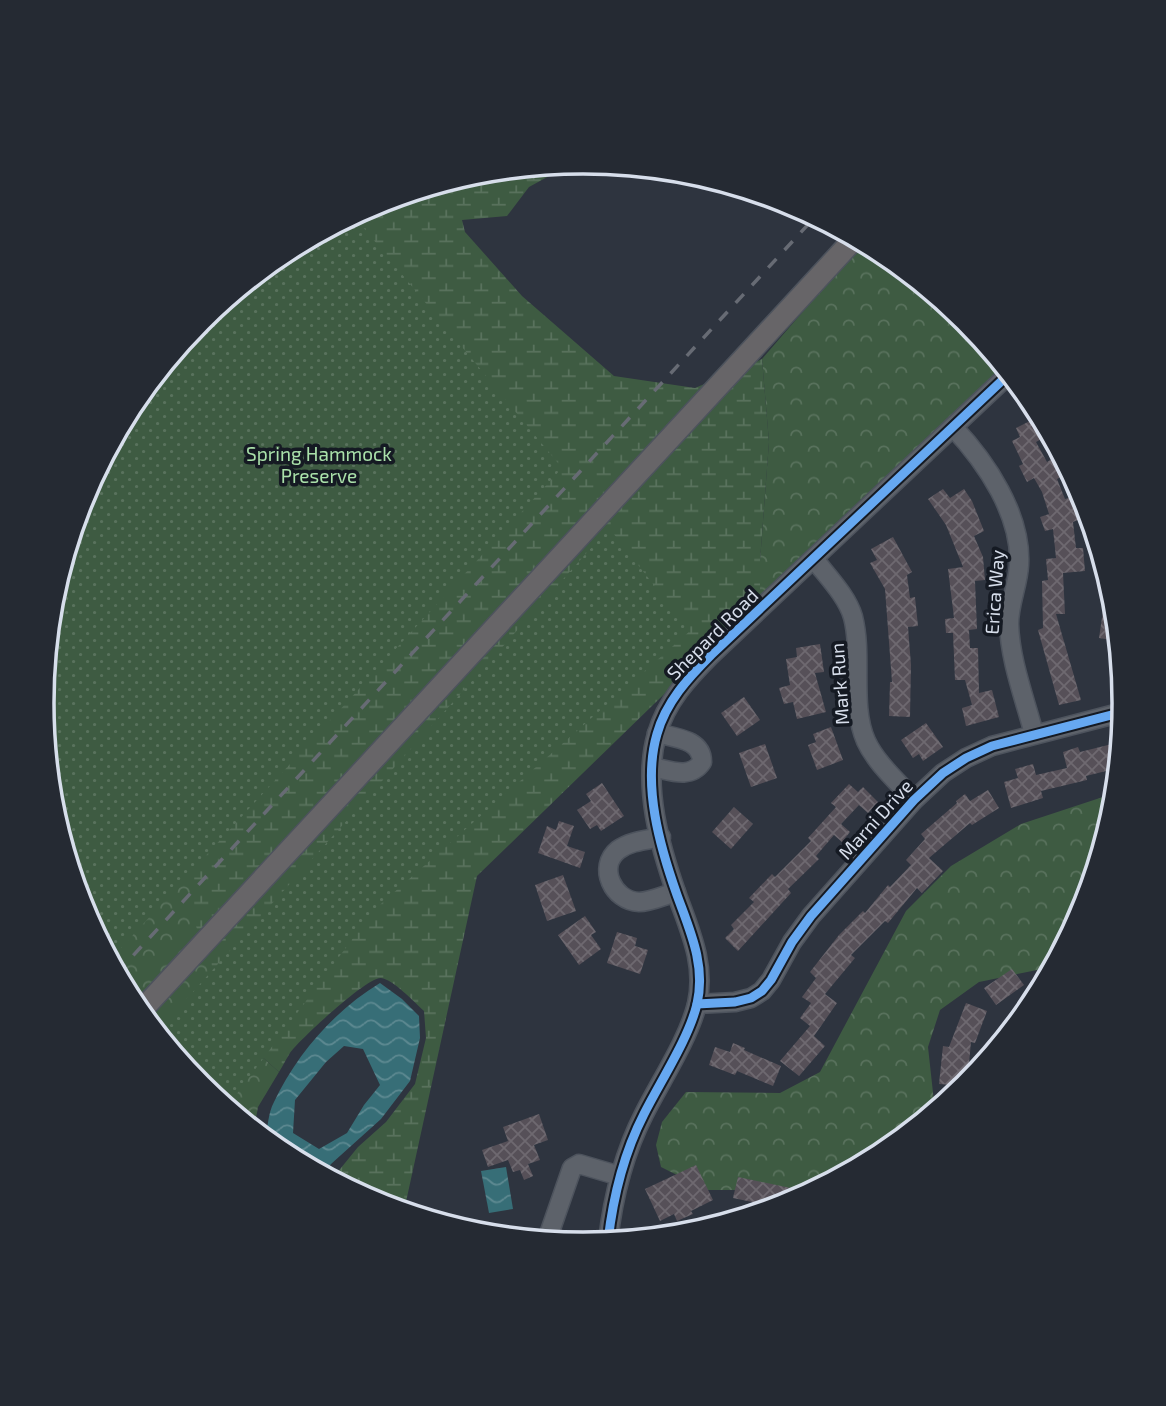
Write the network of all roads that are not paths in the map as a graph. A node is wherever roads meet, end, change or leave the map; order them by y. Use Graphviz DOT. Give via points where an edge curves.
graph roads {
  1 [pos="848,246"];
  2 [pos="1002,381"];
  3 [pos="953,427"];
  4 [pos="814,559"];
  5 [pos="1112,715"];
  6 [pos="657,733"];
  7 [pos="1034,734"];
  8 [pos="652,767"];
  9 [pos="914,800"];
  10 [pos="661,837"];
  11 [pos="676,892"];
  12 [pos="148,1003"];
  13 [pos="697,1004"];
  14 [pos="620,1176"];
  15 [pos="550,1231"];
  16 [pos="609,1231"];
  1 -- 12 [label="main road"];
  2 -- 3 [label="street, Shepard Road"];
  3 -- 4 [label="street, Shepard Road"];
  3 -- 7 [label="street, Erica Way" via="989,471 1018,538 1019,567 1009,623 1011,649"];
  4 -- 6 [label="street, Shepard Road" via="687,680"];
  4 -- 9 [label="street, Mark Run" via="853,614 860,719 866,740"];
  5 -- 7 [label="street, Marni Drive"];
  6 -- 8 [label="street, Shepard Road"];
  6 -- 8 [label="street" via="692,743 702,762 684,773"];
  7 -- 9 [label="street, Marni Drive" via="965,758"];
  8 -- 10 [label="street, Shepard Road"];
  9 -- 13 [label="street, Marni Drive" via="811,916 762,991 735,1002"];
  10 -- 11 [label="street, Shepard Road"];
  10 -- 11 [label="street" via="626,844 615,852 608,875 614,890 639,902"];
  11 -- 13 [label="street, Shepard Road" via="696,945 700,974"];
  13 -- 14 [label="street, Shepard Road" via="642,1117"];
  14 -- 15 [label="street" via="579,1164 572,1168"];
  14 -- 16 [label="street, Shepard Road"];
}
